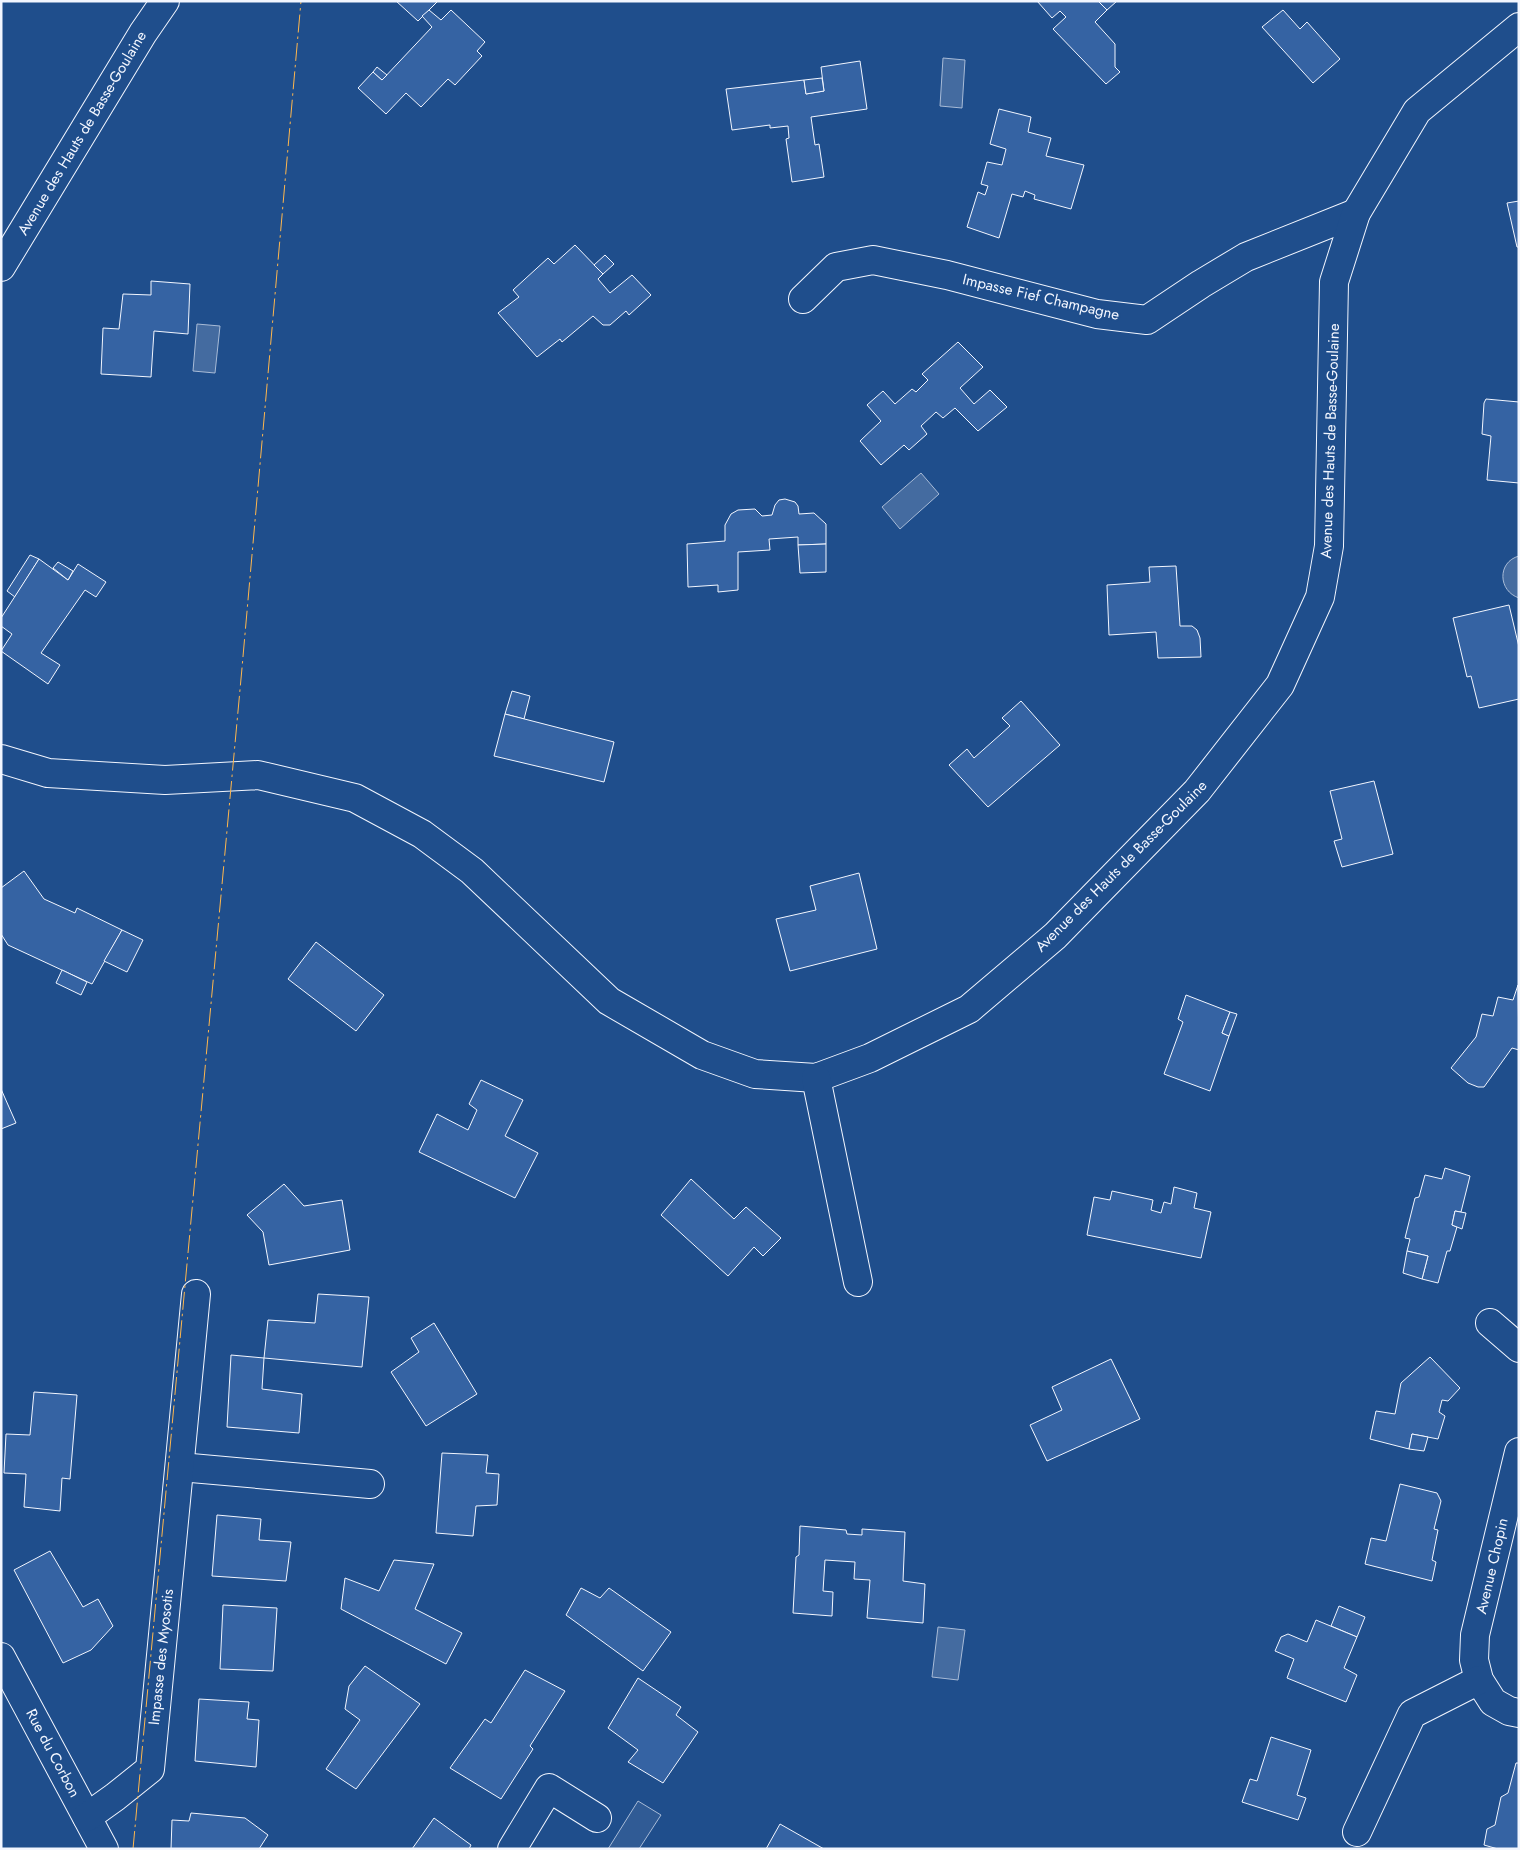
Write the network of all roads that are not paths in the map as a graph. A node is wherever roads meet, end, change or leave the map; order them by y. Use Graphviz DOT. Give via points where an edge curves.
graph roads {
  1 [pos="165,1"];
  2 [pos="1519,27"];
  3 [pos="1356,213"];
  4 [pos="1,267"];
  5 [pos="803,299"];
  6 [pos="1,759"];
  7 [pos="816,1078"];
  8 [pos="858,1282"];
  9 [pos="196,1294"];
  10 [pos="1490,1323"];
  11 [pos="1519,1348"];
  12 [pos="1519,1452"];
  13 [pos="180,1467"];
  14 [pos="370,1484"];
  15 [pos="1,1657"];
  16 [pos="1479,1680"];
  17 [pos="1519,1713"];
  18 [pos="87,1817"];
  19 [pos="597,1818"];
  20 [pos="1357,1832"];
  21 [pos="104,1849"];
  22 [pos="512,1849"];
  1 -- 4 [label="street, Avenue des Hauts de Basse-Goulaine"];
  2 -- 3 [label="street, Avenue des Hauts de Basse-Goulaine" via="1417,111"];
  3 -- 5 [label="street, Impasse Fief Champagne" via="1246,257 1147,320 1097,314 947,275 873,260 836,267"];
  3 -- 7 [label="street, Avenue des Hauts de Basse-Goulaine" via="1334,282 1329,546 1320,597 1280,685 1197,791 1055,936 969,1009 870,1058"];
  6 -- 7 [label="street, Avenue des Hauts de Basse-Goulaine" via="48,773 165,780 258,774 355,798 422,834 472,871 609,1001 702,1055 754,1074"];
  7 -- 8 [label="street"];
  9 -- 13 [label="street, Impasse des Myosotis"];
  10 -- 11 [label="street"];
  12 -- 16 [label="street, Avenue Chopin" via="1475,1635 1474,1660"];
  13 -- 14 [label="street"];
  13 -- 18 [label="street, Impasse des Myosotis" via="150,1769"];
  15 -- 18 [label="street, Rue du Corbon"];
  16 -- 17 [label="street, Avenue Chopin" via="1493,1702"];
  16 -- 20 [label="street" via="1412,1714"];
  18 -- 21 [label="street, Rue du Corbon"];
  19 -- 22 [label="street" via="549,1788"];
}
